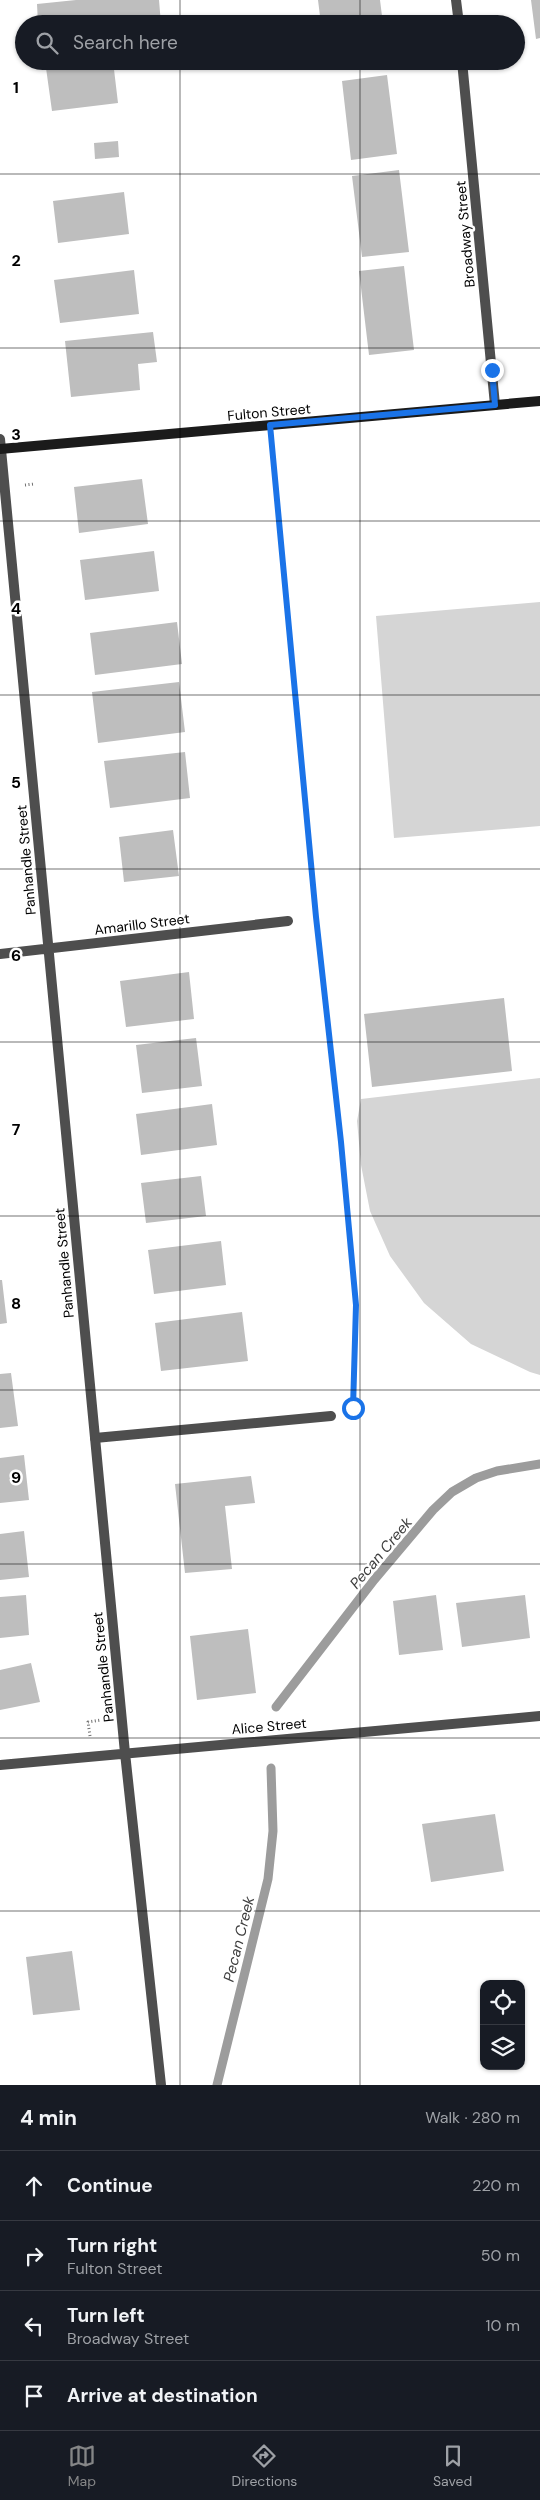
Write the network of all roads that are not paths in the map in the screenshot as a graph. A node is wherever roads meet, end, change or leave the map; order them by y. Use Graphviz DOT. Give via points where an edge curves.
graph roads {
  1 [pos="456,0"];
  2 [pos="458,15"];
  3 [pos="463,70"];
  4 [pos="540,400"];
  5 [pos="495,405"];
  6 [pos="0,446"];
  7 [pos="288,921"];
  8 [pos="48,949"];
  9 [pos="0,954"];
  10 [pos="330,1416"];
  11 [pos="95,1438"];
  12 [pos="540,1716"];
  13 [pos="125,1753"];
  14 [pos="0,1766"];
  15 [pos="161,2085"];
  1 -- 2 [label="street"];
  3 -- 5 [label="street, Broadway Street"];
  4 -- 5 [label="street, Fulton Street"];
  5 -- 6 [label="street, Fulton Street"];
  6 -- 8 [label="street, Panhandle Street"];
  7 -- 8 [label="street, Amarillo Street"];
  8 -- 9 [label="street, Amarillo Street"];
  8 -- 11 [label="street, Panhandle Street"];
  10 -- 11 [label="street"];
  11 -- 13 [label="street, Panhandle Street"];
  12 -- 13 [label="street, Alice Street"];
  13 -- 14 [label="street, Alice Street"];
  13 -- 15 [label="street, Panhandle Street"];
}
